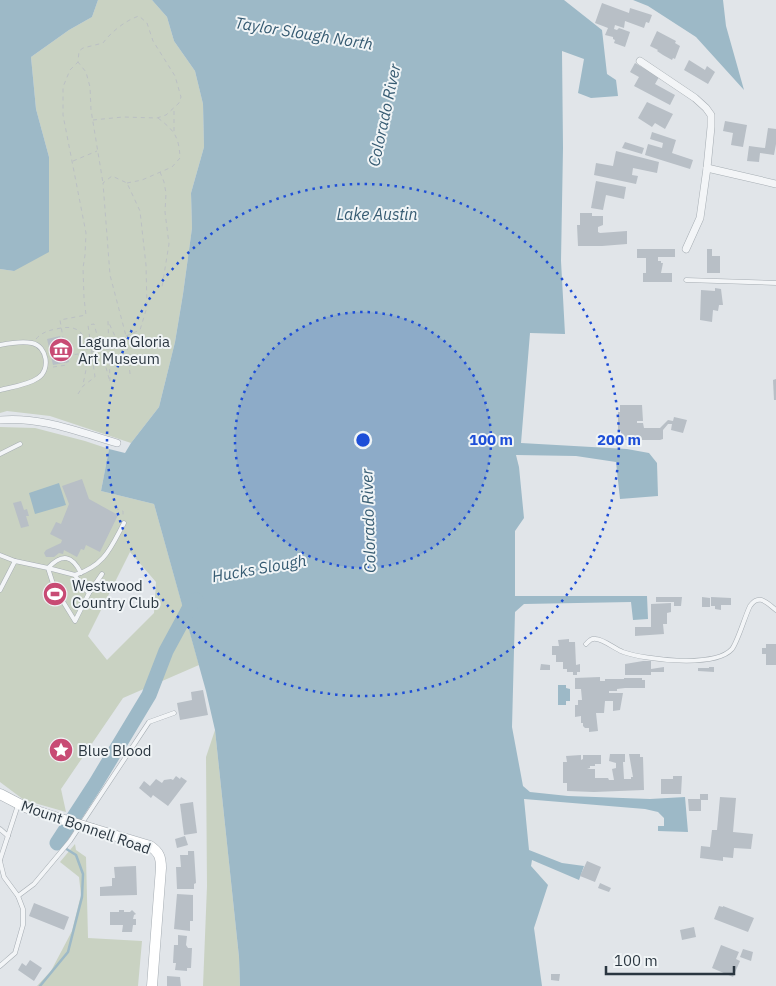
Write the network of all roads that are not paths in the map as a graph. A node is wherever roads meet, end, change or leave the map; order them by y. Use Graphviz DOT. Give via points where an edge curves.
graph roads {
  1 [pos="640,61"];
  2 [pos="707,168"];
  3 [pos="776,184"];
  4 [pos="686,249"];
  5 [pos="686,280"];
  6 [pos="776,283"];
  7 [pos="0,345"];
  8 [pos="0,390"];
  9 [pos="0,420"];
  10 [pos="117,443"];
  11 [pos="20,444"];
  12 [pos="0,454"];
  13 [pos="124,523"];
  14 [pos="0,555"];
  15 [pos="15,561"];
  16 [pos="48,568"];
  17 [pos="81,573"];
  18 [pos="102,574"];
  19 [pos="75,575"];
  20 [pos="0,590"];
  21 [pos="89,592"];
  22 [pos="776,610"];
  23 [pos="586,644"];
  24 [pos="174,713"];
  25 [pos="0,794"];
  26 [pos="18,804"];
  27 [pos="0,828"];
  28 [pos="8,836"];
  29 [pos="0,860"];
  30 [pos="18,896"];
  31 [pos="0,966"];
  32 [pos="152,986"];
  1 -- 2 [label="street" via="706,108 711,116"];
  2 -- 3 [label="street"];
  2 -- 4 [label="street" via="700,218"];
  5 -- 6 [label="lane"];
  7 -- 8 [label="lane" via="33,343 44,354 45,368 37,379"];
  9 -- 10 [label="street" via="14,418 46,423"];
  11 -- 12 [label="lane"];
  13 -- 17 [label="lane" via="106,556"];
  14 -- 15 [label="lane"];
  15 -- 16 [label="lane"];
  15 -- 20 [label="lane"];
  16 -- 17 [label="lane" via="54,561 70,559"];
  16 -- 19 [label="lane"];
  16 -- 21 [label="lane" via="54,587 75,621"];
  17 -- 19 [label="lane"];
  18 -- 21 [label="lane"];
  19 -- 21 [label="lane"];
  22 -- 23 [label="lane" via="763,600 753,601 731,650 703,661 651,658 625,652 598,638"];
  24 -- 30 [label="lane" via="150,722 70,841 34,884"];
  25 -- 26 [label="street, Mount Bonnell Road"];
  26 -- 28 [label="lane"];
  26 -- 32 [label="street, Mount Bonnell Road, bridge" via="156,850 161,868"];
  27 -- 28 [label="lane"];
  28 -- 29 [label="lane"];
  29 -- 30 [label="lane" via="4,877"];
  30 -- 31 [label="lane" via="23,909 23,925 15,953"];
}
